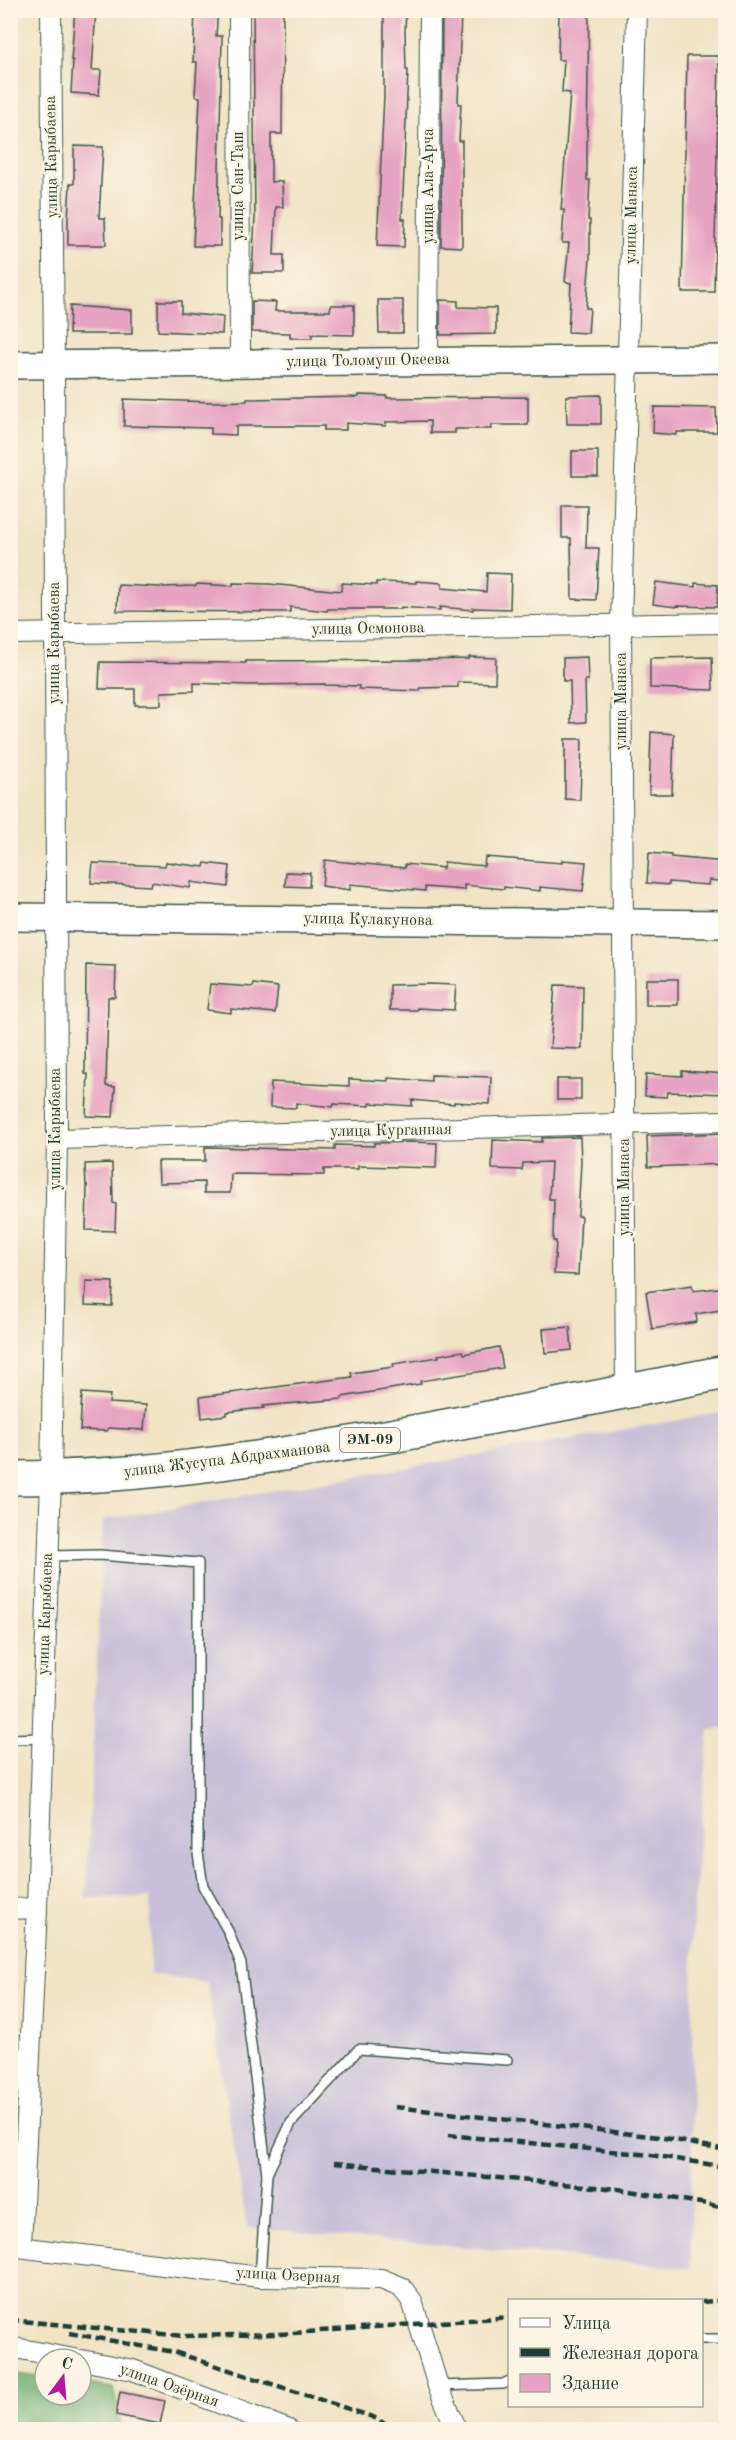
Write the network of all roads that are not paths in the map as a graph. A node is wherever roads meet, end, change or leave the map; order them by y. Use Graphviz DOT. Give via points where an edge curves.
graph roads {
  1 [pos="51,10"];
  2 [pos="239,10"];
  3 [pos="430,10"];
  4 [pos="637,10"];
  5 [pos="726,359"];
  6 [pos="629,360"];
  7 [pos="428,361"];
  8 [pos="240,363"];
  9 [pos="54,364"];
  10 [pos="10,365"];
  11 [pos="726,623"];
  12 [pos="621,625"];
  13 [pos="55,633"];
  14 [pos="10,634"];
  15 [pos="10,917"];
  16 [pos="57,917"];
  17 [pos="623,923"];
  18 [pos="726,924"];
  19 [pos="726,1121"];
  20 [pos="624,1125"];
  21 [pos="57,1139"];
  22 [pos="726,1372"];
  23 [pos="626,1392"];
  24 [pos="10,1478"];
  25 [pos="51,1478"];
  26 [pos="48,1556"];
  27 [pos="10,1738"];
  28 [pos="42,1738"];
  29 [pos="37,1908"];
  30 [pos="10,1909"];
  31 [pos="507,2060"];
  32 [pos="19,2092"];
  33 [pos="267,2174"];
  34 [pos="16,2246"];
  35 [pos="260,2277"];
  36 [pos="703,2339"];
  37 [pos="726,2339"];
  38 [pos="10,2346"];
  39 [pos="33,2351"];
  40 [pos="93,2362"];
  41 [pos="508,2382"];
  42 [pos="438,2386"];
  43 [pos="289,2430"];
  44 [pos="457,2430"];
  1 -- 9 [label="street, улица Карыбаева"];
  2 -- 8 [label="street, улица Сан-Таш"];
  3 -- 7 [label="street, улица Ала-Арча"];
  4 -- 6 [label="street, улица Манаса"];
  5 -- 6 [label="street, улица Толомуш Океева"];
  6 -- 7 [label="street, улица Толомуш Океева"];
  6 -- 12 [label="street, улица Манаса"];
  7 -- 8 [label="street, улица Толомуш Океева"];
  8 -- 9 [label="street, улица Толомуш Океева"];
  9 -- 10 [label="street, улица Толомуш Океева"];
  9 -- 13 [label="street, улица Карыбаева"];
  11 -- 12 [label="street, улица Осмонова"];
  12 -- 13 [label="street, улица Осмонова"];
  12 -- 17 [label="street, улица Манаса"];
  13 -- 14 [label="street, улица Осмонова"];
  13 -- 16 [label="street, улица Карыбаева"];
  15 -- 16 [label="street, улица Кулакунова"];
  16 -- 17 [label="street, улица Кулакунова"];
  16 -- 21 [label="street, улица Карыбаева"];
  17 -- 18 [label="street, улица Кулакунова"];
  17 -- 20 [label="street, улица Манаса"];
  19 -- 20 [label="street, улица Курганная"];
  20 -- 21 [label="street, улица Курганная"];
  20 -- 23 [label="street, улица Манаса"];
  21 -- 25 [label="street, улица Карыбаева"];
  22 -- 23 [label="highway, улица Жусупа Абдрахманова / ЭМ-09"];
  23 -- 25 [label="highway, улица Жусупа Абдрахманова / ЭМ-09" via="308,1451 166,1470"];
  24 -- 25 [label="highway, улица Жусупа Абдрахманова / ЭМ-09"];
  25 -- 26 [label="street, улица Карыбаева"];
  26 -- 28 [label="street, улица Карыбаева"];
  26 -- 33 [label="lane" via="100,1555 198,1563 198,1852 203,1886 241,1964"];
  27 -- 28 [label="lane"];
  28 -- 29 [label="street, улица Карыбаева"];
  29 -- 30 [label="street"];
  29 -- 32 [label="street, улица Карыбаева"];
  31 -- 33 [label="lane" via="359,2049 291,2123"];
  32 -- 34 [label="street, улица Карыбаева"];
  33 -- 35 [label="lane"];
  34 -- 35 [label="street, улица Озерная"];
  35 -- 42 [label="street, улица Озерная" via="381,2279 401,2286 412,2301"];
  36 -- 37 [label="lane"];
  38 -- 39 [label="street"];
  40 -- 43 [label="street, улица Озёрная" via="133,2370"];
  41 -- 42 [label="lane"];
  42 -- 44 [label="street, улица Озерная"];
}
